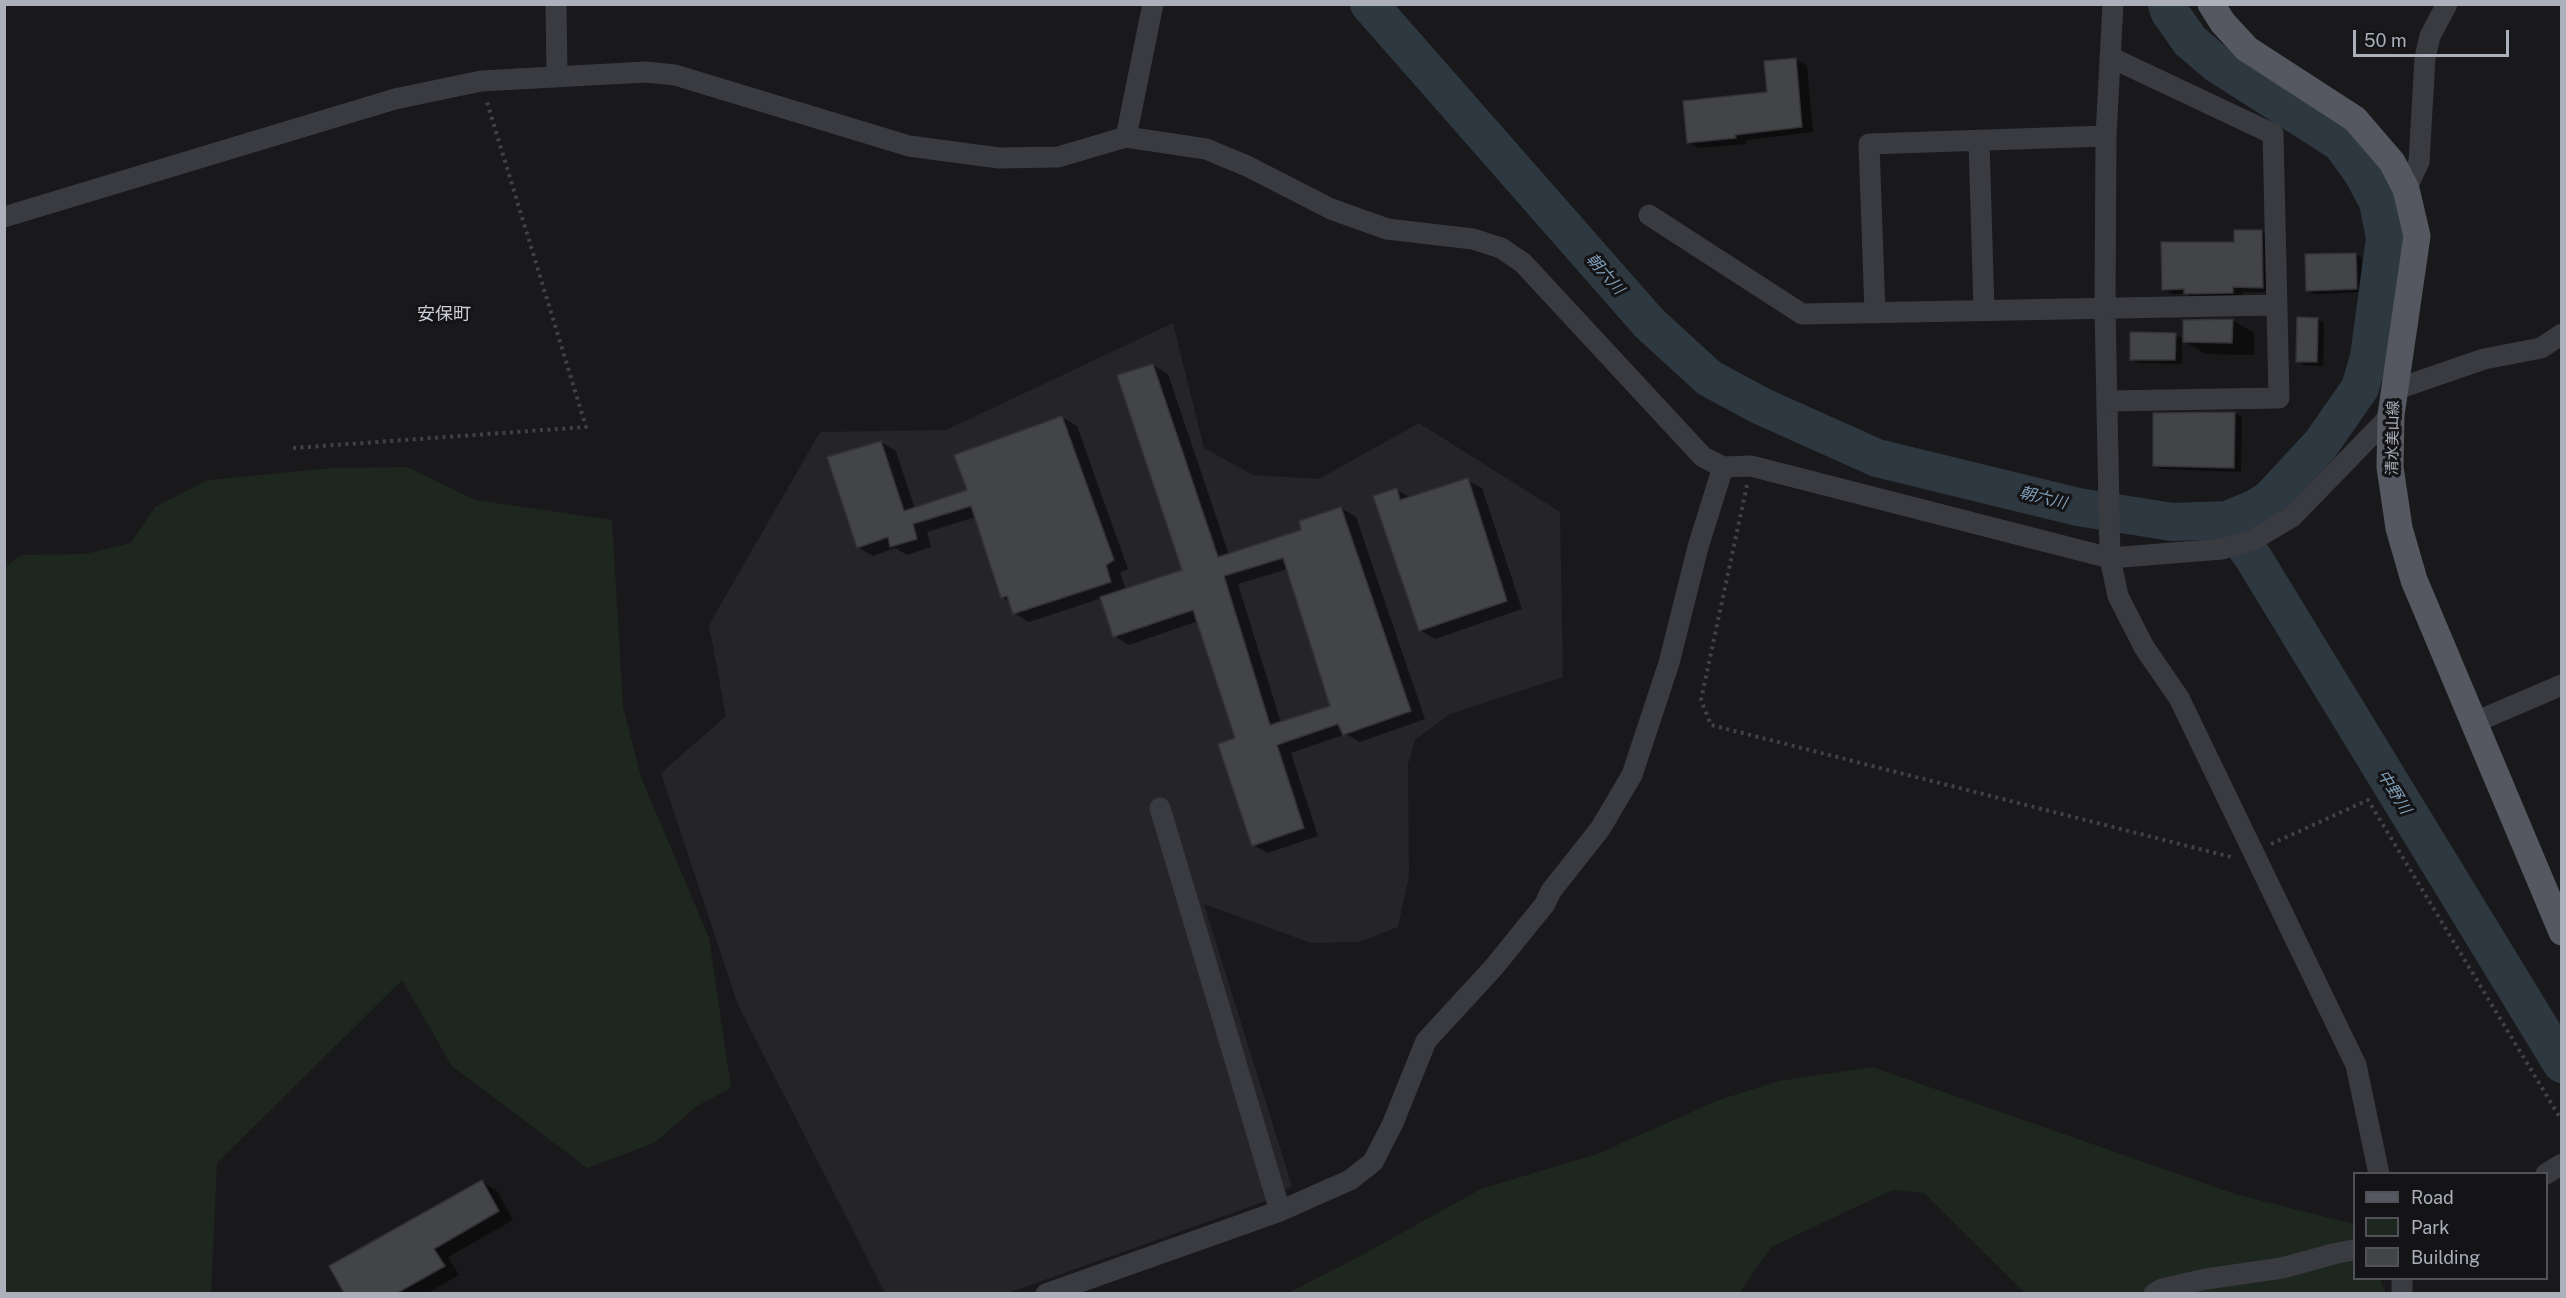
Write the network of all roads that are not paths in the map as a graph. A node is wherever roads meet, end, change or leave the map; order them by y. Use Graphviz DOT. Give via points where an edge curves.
graph roads {
  1 [pos="556,4"];
  2 [pos="1153,4"];
  3 [pos="2113,4"];
  4 [pos="2211,4"];
  5 [pos="2447,4"];
  6 [pos="2110,57"];
  7 [pos="557,76"];
  8 [pos="2106,136"];
  9 [pos="1126,137"];
  10 [pos="1979,141"];
  11 [pos="2406,189"];
  12 [pos="1649,214"];
  13 [pos="4,217"];
  14 [pos="2277,304"];
  15 [pos="2105,308"];
  16 [pos="1984,310"];
  17 [pos="1875,313"];
  18 [pos="2562,334"];
  19 [pos="2108,401"];
  20 [pos="2392,403"];
  21 [pos="1723,467"];
  22 [pos="2111,550"];
  23 [pos="2562,685"];
  24 [pos="2473,723"];
  25 [pos="1160,808"];
  26 [pos="2555,898"];
  27 [pos="2562,932"];
  28 [pos="2562,1164"];
  29 [pos="2379,1172"];
  30 [pos="2548,1173"];
  31 [pos="1280,1211"];
  32 [pos="2353,1250"];
  33 [pos="1046,1293"];
  34 [pos="2154,1293"];
  1 -- 7 [label="street"];
  2 -- 9 [label="street"];
  3 -- 6 [label="street"];
  4 -- 11 [label="main road, 清水美山線" via="2247,49 2355,118 2392,162"];
  5 -- 11 [label="street" via="2430,36 2425,58 2419,162"];
  6 -- 8 [label="street"];
  6 -- 14 [label="street" via="2273,134"];
  7 -- 9 [label="street" via="646,72 675,75 909,146 999,159 1058,157"];
  7 -- 13 [label="street" via="481,81 395,99"];
  8 -- 10 [label="street"];
  8 -- 15 [label="street"];
  9 -- 21 [label="street" via="1206,149 1331,209 1387,229 1473,239 1501,248 1523,263 1703,457"];
  10 -- 16 [label="street"];
  10 -- 17 [label="street" via="1869,144"];
  11 -- 20 [label="main road, 清水美山線" via="2417,236"];
  12 -- 17 [label="street" via="1802,314"];
  14 -- 15 [label="street"];
  14 -- 19 [label="street" via="2278,398"];
  15 -- 16 [label="street"];
  15 -- 19 [label="street"];
  16 -- 17 [label="street"];
  18 -- 20 [label="street" via="2541,348 2484,359"];
  19 -- 22 [label="street"];
  20 -- 22 [label="street" via="2292,517 2253,540 2222,549"];
  20 -- 24 [label="main road, 清水美山線" via="2390,466 2399,528 2414,580"];
  21 -- 22 [label="street" via="1751,466"];
  21 -- 31 [label="street" via="1669,663 1632,775 1611,811 1509,949 1426,1041 1373,1162 1350,1180"];
  22 -- 29 [label="street" via="2118,596 2144,647 2179,698 2356,1065"];
  23 -- 24 [label="street"];
  24 -- 26 [label="main road, 清水美山線"];
  25 -- 31 [label="street"];
  26 -- 27 [label="main road, 清水美山線"];
  28 -- 30 [label="street"];
  31 -- 33 [label="street"];
  32 -- 34 [label="street"];
}
